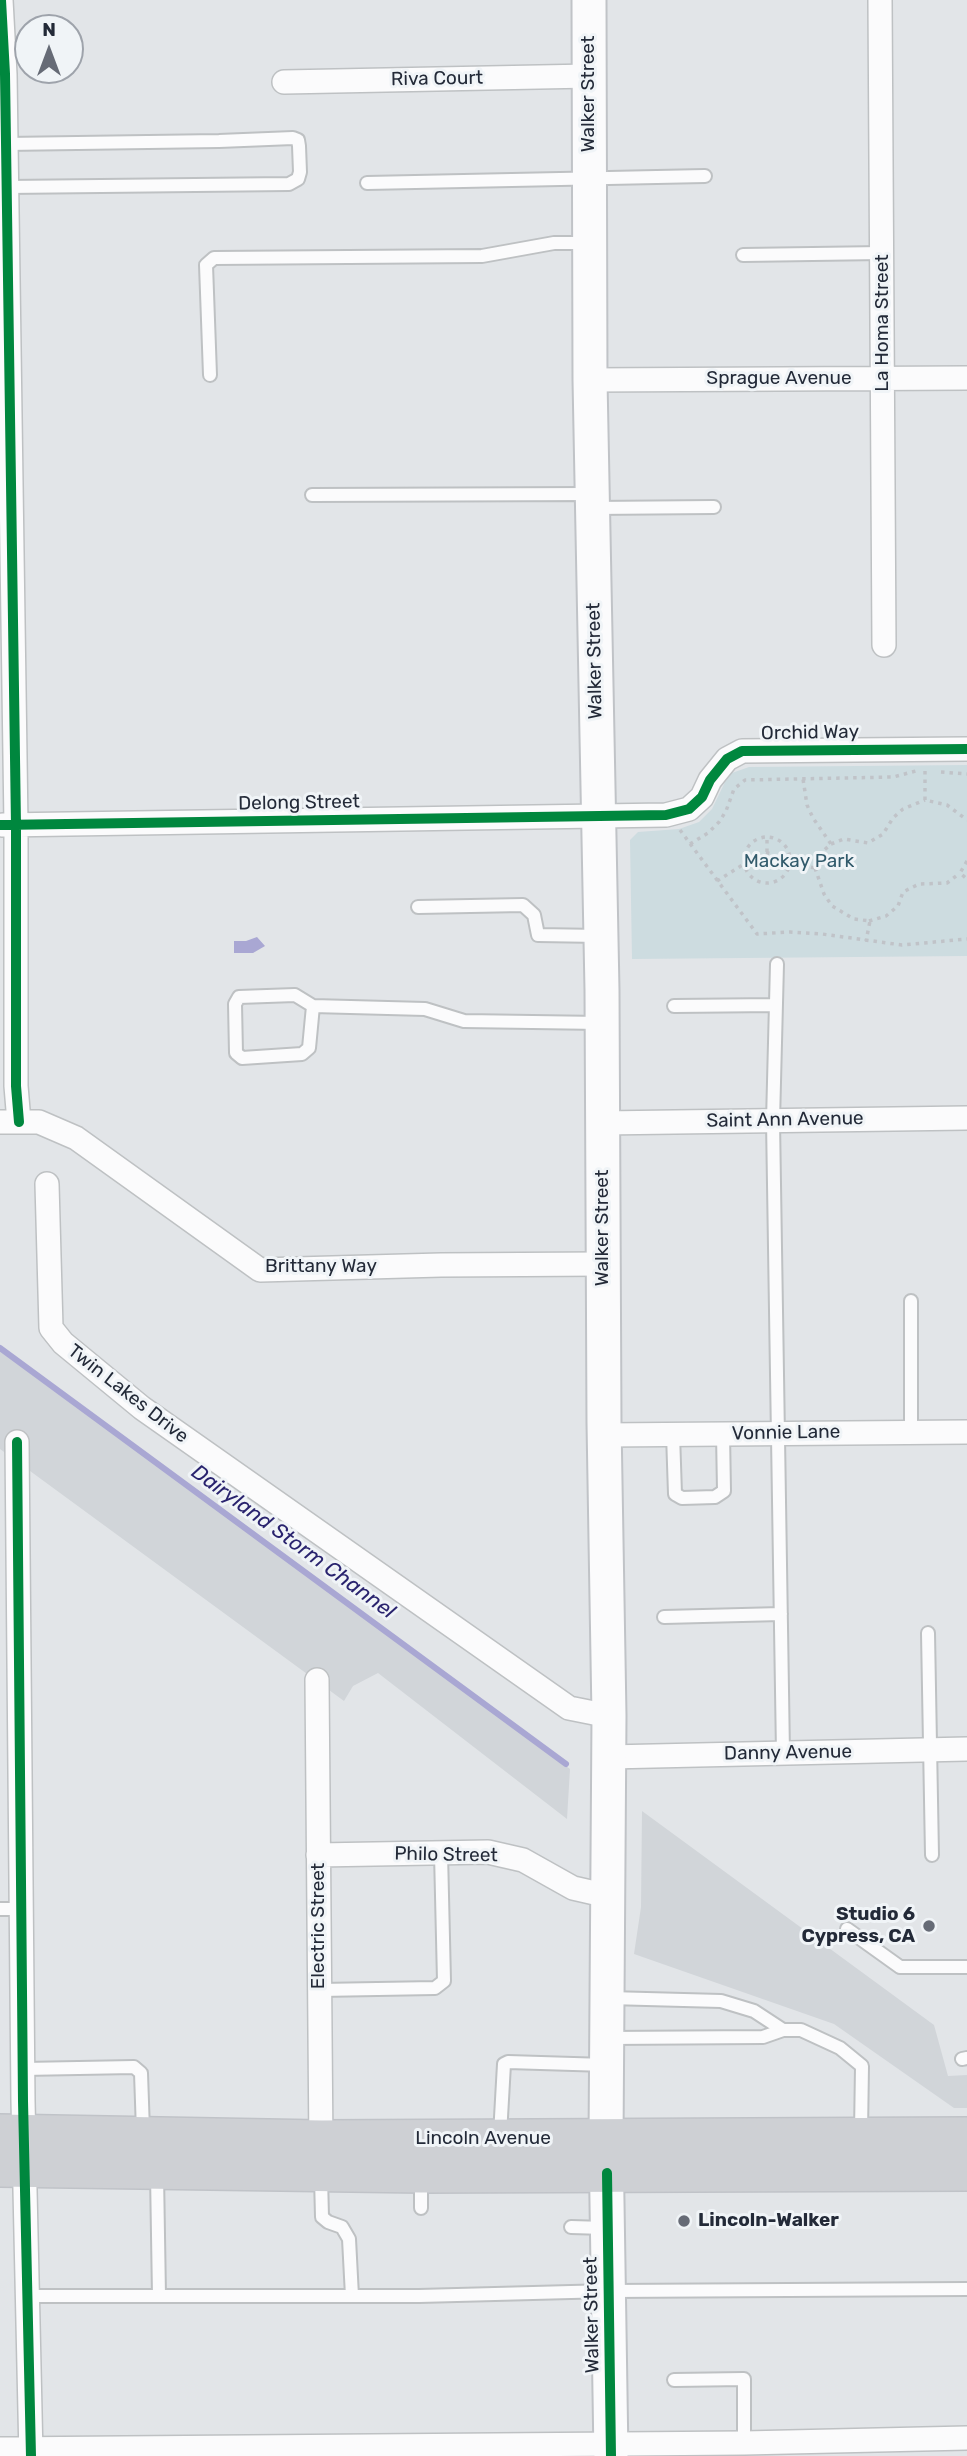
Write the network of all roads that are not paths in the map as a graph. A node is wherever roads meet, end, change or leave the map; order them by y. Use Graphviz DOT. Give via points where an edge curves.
graph roads {
  1 [pos="1,0"];
  2 [pos="589,0"];
  3 [pos="880,0"];
  4 [pos="590,76"];
  5 [pos="284,82"];
  6 [pos="6,144"];
  7 [pos="705,176"];
  8 [pos="590,178"];
  9 [pos="367,183"];
  10 [pos="6,187"];
  11 [pos="590,243"];
  12 [pos="882,253"];
  13 [pos="743,255"];
  14 [pos="5,372"];
  15 [pos="210,375"];
  16 [pos="967,378"];
  17 [pos="883,379"];
  18 [pos="590,380"];
  19 [pos="5,454"];
  20 [pos="312,495"];
  21 [pos="592,501"];
  22 [pos="714,507"];
  23 [pos="884,645"];
  24 [pos="967,749"];
  25 [pos="598,815"];
  26 [pos="8,825"];
  27 [pos="418,907"];
  28 [pos="600,936"];
  29 [pos="8,959"];
  30 [pos="777,964"];
  31 [pos="776,1005"];
  32 [pos="313,1006"];
  33 [pos="674,1006"];
  34 [pos="602,1023"];
  35 [pos="8,1059"];
  36 [pos="967,1118"];
  37 [pos="773,1121"];
  38 [pos="10,1122"];
  39 [pos="602,1123"];
  40 [pos="47,1184"];
  41 [pos="603,1264"];
  42 [pos="911,1301"];
  43 [pos="911,1432"];
  44 [pos="967,1432"];
  45 [pos="779,1433"];
  46 [pos="673,1434"];
  47 [pos="723,1434"];
  48 [pos="605,1435"];
  49 [pos="17,1442"];
  50 [pos="782,1615"];
  51 [pos="664,1617"];
  52 [pos="928,1633"];
  53 [pos="9,1653"];
  54 [pos="317,1680"];
  55 [pos="609,1716"];
  56 [pos="930,1749"];
  57 [pos="967,1749"];
  58 [pos="783,1753"];
  59 [pos="609,1757"];
  60 [pos="441,1853"];
  61 [pos="318,1855"];
  62 [pos="932,1855"];
  63 [pos="608,1896"];
  64 [pos="11,1909"];
  65 [pos="847,1930"];
  66 [pos="967,1967"];
  67 [pos="320,1990"];
  68 [pos="608,1998"];
  69 [pos="783,2030"];
  70 [pos="607,2052"];
  71 [pos="23,2068"];
  72 [pos="144,2136"];
  73 [pos="967,2136"];
  74 [pos="861,2137"];
  75 [pos="500,2139"];
  76 [pos="12,2151"];
  77 [pos="321,2156"];
  78 [pos="607,2156"];
  79 [pos="157,2170"];
  80 [pos="967,2172"];
  81 [pos="571,2227"];
  82 [pos="608,2228"];
  83 [pos="967,2289"];
  84 [pos="609,2291"];
  85 [pos="27,2296"];
  86 [pos="159,2296"];
  87 [pos="352,2296"];
  88 [pos="674,2380"];
  89 [pos="967,2438"];
  90 [pos="744,2443"];
  91 [pos="0,2449"];
  92 [pos="523,2450"];
  93 [pos="611,2450"];
  94 [pos="182,2451"];
  95 [pos="421,2451"];
  96 [pos="31,2452"];
  1 -- 6 [label="street"];
  2 -- 4 [label="main road, Walker Street"];
  3 -- 12 [label="street, La Homa Street"];
  4 -- 5 [label="street, Riva Court"];
  4 -- 8 [label="main road, Walker Street"];
  6 -- 10 [label="street"];
  6 -- 10 [label="lane" via="293,138 298,140 300,172 289,184"];
  7 -- 8 [label="lane"];
  8 -- 9 [label="lane"];
  8 -- 11 [label="main road, Walker Street"];
  10 -- 14 [label="street"];
  11 -- 15 [label="lane" via="554,243 482,256 214,258 206,265"];
  11 -- 18 [label="main road, Walker Street"];
  12 -- 13 [label="lane"];
  12 -- 17 [label="street, La Homa Street"];
  14 -- 19 [label="street"];
  16 -- 17 [label="street, Sprague Avenue"];
  17 -- 18 [label="street, Sprague Avenue"];
  17 -- 23 [label="street, La Homa Street"];
  18 -- 21 [label="main road, Walker Street"];
  19 -- 26 [label="street"];
  20 -- 21 [label="lane"];
  21 -- 22 [label="lane"];
  21 -- 25 [label="main road, Walker Street"];
  24 -- 25 [label="street, Orchid Way" via="742,751 727,759 689,809 666,815"];
  25 -- 26 [label="street, Delong Street"];
  25 -- 28 [label="main road, Walker Street"];
  26 -- 29 [label="street"];
  27 -- 28 [label="lane" via="523,905 534,915 538,935"];
  28 -- 34 [label="main road, Walker Street"];
  29 -- 35 [label="street"];
  30 -- 31 [label="lane"];
  31 -- 33 [label="lane"];
  31 -- 37 [label="lane"];
  32 -- 32 [label="lane" via="295,995 239,997 234,1004 236,1053 242,1058 302,1055 309,1048"];
  32 -- 34 [label="lane" via="425,1009 464,1021"];
  34 -- 39 [label="main road, Walker Street"];
  35 -- 38 [label="street"];
  36 -- 37 [label="street, Saint Ann Avenue"];
  37 -- 39 [label="street, Saint Ann Avenue"];
  37 -- 45 [label="lane"];
  38 -- 41 [label="street, Brittany Way" via="39,1122 76,1138 260,1270"];
  39 -- 41 [label="main road, Walker Street"];
  40 -- 55 [label="street, Twin Lakes Drive" via="51,1328 62,1343 142,1408 569,1708"];
  41 -- 48 [label="main road, Walker Street"];
  42 -- 43 [label="lane"];
  43 -- 44 [label="street, Vonnie Lane"];
  43 -- 45 [label="street, Vonnie Lane"];
  45 -- 47 [label="street, Vonnie Lane"];
  45 -- 50 [label="lane"];
  46 -- 47 [label="street, Vonnie Lane"];
  46 -- 47 [label="lane" via="675,1494 682,1498 715,1497 724,1491"];
  46 -- 48 [label="street, Vonnie Lane"];
  48 -- 55 [label="main road, Walker Street"];
  49 -- 53 [label="street"];
  50 -- 51 [label="lane"];
  50 -- 58 [label="lane"];
  52 -- 56 [label="lane"];
  53 -- 64 [label="street"];
  54 -- 61 [label="street, Electric Street"];
  55 -- 59 [label="main road, Walker Street"];
  56 -- 57 [label="street, Danny Avenue"];
  56 -- 58 [label="street, Danny Avenue"];
  56 -- 62 [label="lane"];
  58 -- 59 [label="street, Danny Avenue"];
  59 -- 63 [label="main road, Walker Street"];
  60 -- 61 [label="street, Philo Street"];
  60 -- 63 [label="street, Philo Street" via="488,1852 523,1860 573,1888"];
  60 -- 67 [label="lane" via="444,1981 435,1988"];
  61 -- 67 [label="street, Electric Street"];
  63 -- 68 [label="main road, Walker Street"];
  64 -- 71 [label="street"];
  65 -- 66 [label="lane" via="900,1967"];
  67 -- 77 [label="street, Electric Street"];
  68 -- 69 [label="lane" via="721,2001 754,2011"];
  68 -- 70 [label="main road, Walker Street"];
  69 -- 70 [label="lane" via="763,2037"];
  69 -- 74 [label="lane" via="801,2030 840,2048 862,2066"];
  70 -- 75 [label="lane" via="504,2064"];
  70 -- 78 [label="main road, Walker Street"];
  71 -- 72 [label="lane" via="134,2067 141,2073"];
  71 -- 76 [label="street"];
  72 -- 76 [label="main road, Lincoln Avenue"];
  72 -- 77 [label="main road, Lincoln Avenue"];
  73 -- 74 [label="main road, Lincoln Avenue"];
  74 -- 78 [label="main road, Lincoln Avenue"];
  75 -- 77 [label="main road, Lincoln Avenue"];
  75 -- 78 [label="main road, Lincoln Avenue"];
  76 -- 79 [label="main road, Lincoln Avenue"];
  76 -- 85 [label="street"];
  77 -- 78 [label="main road, Lincoln Avenue" via="421,2191"];
  77 -- 79 [label="main road, Lincoln Avenue"];
  77 -- 87 [label="lane" via="322,2217 342,2227 349,2239"];
  78 -- 80 [label="main road, Lincoln Avenue"];
  78 -- 82 [label="main road, Walker Street"];
  79 -- 86 [label="lane"];
  81 -- 82 [label="lane"];
  82 -- 84 [label="main road, Walker Street"];
  83 -- 84 [label="lane"];
  84 -- 87 [label="lane"];
  84 -- 93 [label="main road, Walker Street"];
  85 -- 86 [label="lane"];
  85 -- 96 [label="street"];
  86 -- 87 [label="lane"];
  88 -- 90 [label="lane" via="744,2379"];
  89 -- 90 [label="street"];
  90 -- 93 [label="street"];
  91 -- 96 [label="street"];
  92 -- 93 [label="street"];
  92 -- 95 [label="street"];
  94 -- 95 [label="street"];
  94 -- 96 [label="street"];
}
